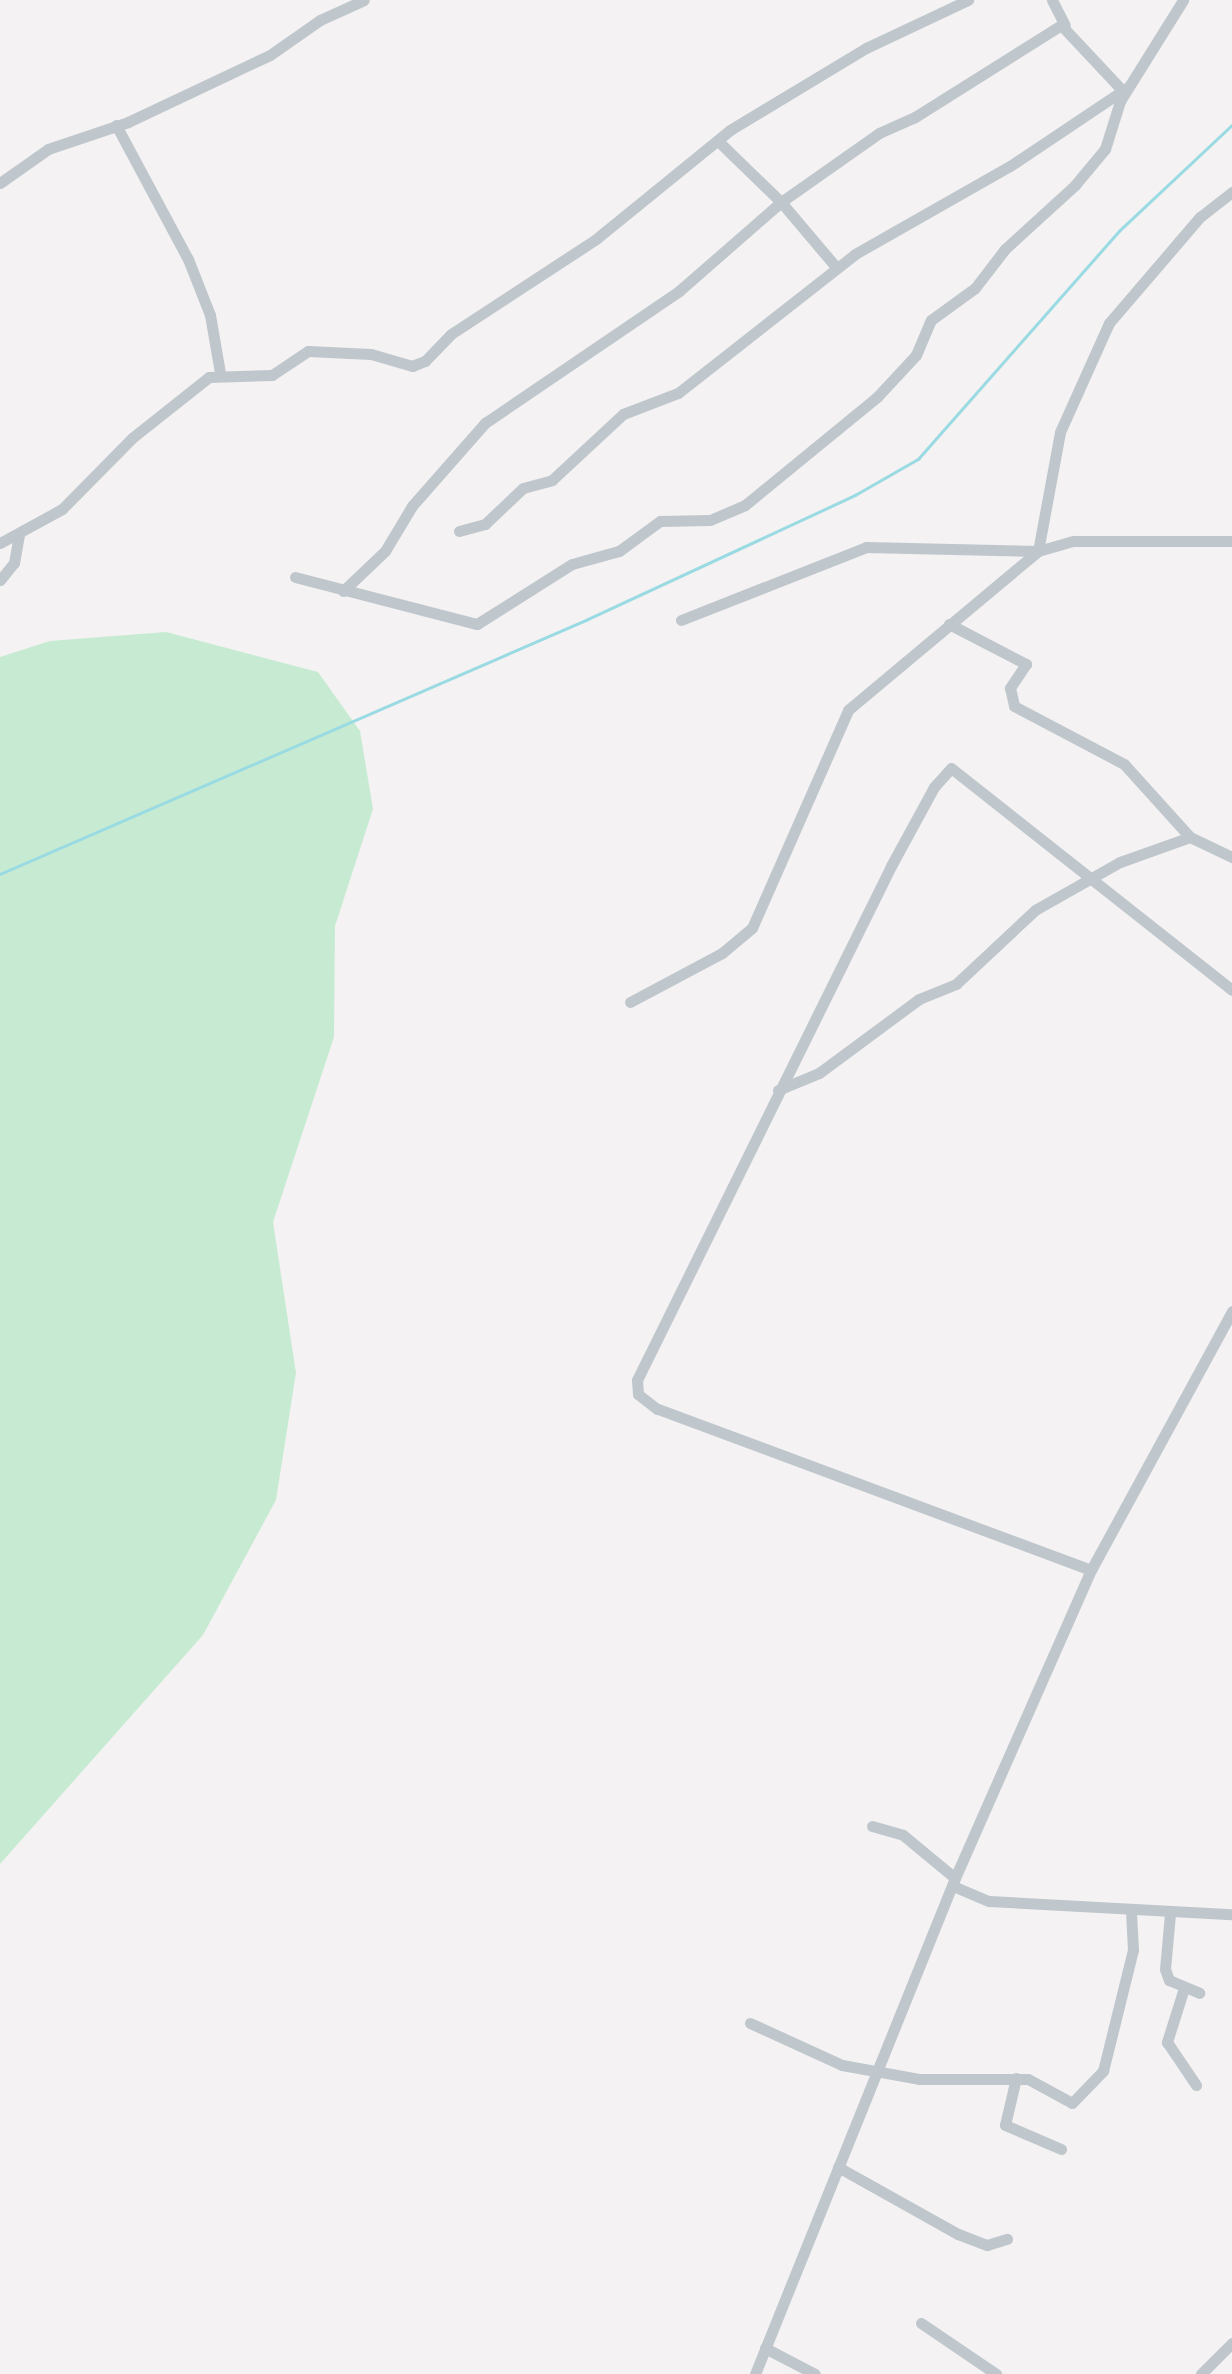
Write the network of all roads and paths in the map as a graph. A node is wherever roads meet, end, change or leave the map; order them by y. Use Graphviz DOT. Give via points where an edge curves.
graph roads {
  1 [pos="364,0"];
  2 [pos="968,0"];
  3 [pos="1052,0"];
  4 [pos="1183,0"];
  5 [pos="1065,25"];
  6 [pos="1125,88"];
  7 [pos="116,125"];
  8 [pos="718,141"];
  9 [pos="0,183"];
  10 [pos="1232,192"];
  11 [pos="782,202"];
  12 [pos="836,267"];
  13 [pos="220,374"];
  14 [pos="459,531"];
  15 [pos="18,534"];
  16 [pos="1232,541"];
  17 [pos="0,543"];
  18 [pos="1038,551"];
  19 [pos="295,577"];
  20 [pos="0,580"];
  21 [pos="343,590"];
  22 [pos="681,620"];
  23 [pos="949,624"];
  24 [pos="1190,837"];
  25 [pos="1232,858"];
  26 [pos="1092,877"];
  27 [pos="1232,990"];
  28 [pos="630,1002"];
  29 [pos="778,1090"];
  30 [pos="1232,1311"];
  31 [pos="1092,1570"];
  32 [pos="872,1826"];
  33 [pos="954,1882"];
  34 [pos="1131,1912"];
  35 [pos="1170,1914"];
  36 [pos="1232,1914"];
  37 [pos="1184,1988"];
  38 [pos="1199,1993"];
  39 [pos="750,2023"];
  40 [pos="876,2073"];
  41 [pos="1016,2078"];
  42 [pos="1196,2085"];
  43 [pos="1061,2149"];
  44 [pos="838,2167"];
  45 [pos="1007,2239"];
  46 [pos="921,2324"];
  47 [pos="1232,2343"];
  48 [pos="765,2348"];
  49 [pos="755,2374"];
  50 [pos="815,2374"];
  51 [pos="996,2374"];
  52 [pos="1201,2374"];
  1 -- 7 [label="street" via="270,55"];
  2 -- 8 [label="street" via="866,48"];
  3 -- 5 [label="street"];
  4 -- 6 [label="street"];
  5 -- 6 [label="street"];
  5 -- 11 [label="street" via="915,118 879,133"];
  6 -- 12 [label="street" via="1010,166"];
  6 -- 21 [label="street" via="1106,148 1075,185 1010,244 976,288 931,320 916,354 877,397 744,505 710,520 660,521 619,551 552,574 477,624"];
  7 -- 9 [label="street" via="48,149"];
  7 -- 13 [label="street" via="183,248 210,315"];
  8 -- 11 [label="street"];
  8 -- 13 [label="street" via="542,278 451,334 420,364 308,351 265,376"];
  10 -- 18 [label="street" via="1200,217 1109,323 1060,432"];
  11 -- 12 [label="street"];
  11 -- 21 [label="street" via="680,292 485,423 412,506 386,551"];
  12 -- 14 [label="street" via="678,393 623,414 552,480 523,488 485,524"];
  13 -- 15 [label="street" via="144,428 62,509"];
  15 -- 17 [label="street"];
  15 -- 20 [label="street" via="14,563"];
  16 -- 18 [label="street" via="1074,540"];
  18 -- 22 [label="street" via="866,547"];
  18 -- 23 [label="street"];
  19 -- 21 [label="street"];
  23 -- 24 [label="street" via="1023,661 1027,670 1010,688 1014,706 1124,764"];
  23 -- 28 [label="street" via="848,710 752,928 722,953"];
  24 -- 25 [label="street"];
  24 -- 26 [label="street"];
  26 -- 27 [label="street"];
  26 -- 29 [label="street" via="1022,919 956,984 920,999 819,1073"];
  26 -- 29 [label="street" via="951,768 925,803"];
  29 -- 31 [label="street" via="637,1380 638,1394 657,1409"];
  30 -- 31 [label="street"];
  31 -- 33 [label="street"];
  32 -- 33 [label="street" via="903,1835"];
  33 -- 34 [label="street" via="989,1901"];
  33 -- 40 [label="street"];
  34 -- 35 [label="street"];
  34 -- 41 [label="street" via="1134,1950 1099,2080 1072,2103"];
  35 -- 36 [label="street"];
  35 -- 37 [label="street" via="1165,1969"];
  37 -- 38 [label="street"];
  37 -- 42 [label="street" via="1167,2042"];
  39 -- 40 [label="street" via="842,2066"];
  40 -- 41 [label="street" via="946,2081"];
  40 -- 44 [label="street"];
  41 -- 43 [label="street" via="1005,2125"];
  44 -- 45 [label="street" via="958,2234 987,2246"];
  44 -- 48 [label="street"];
  46 -- 51 [label="street"];
  47 -- 52 [label="street"];
  48 -- 49 [label="street"];
  48 -- 50 [label="street"];
}
